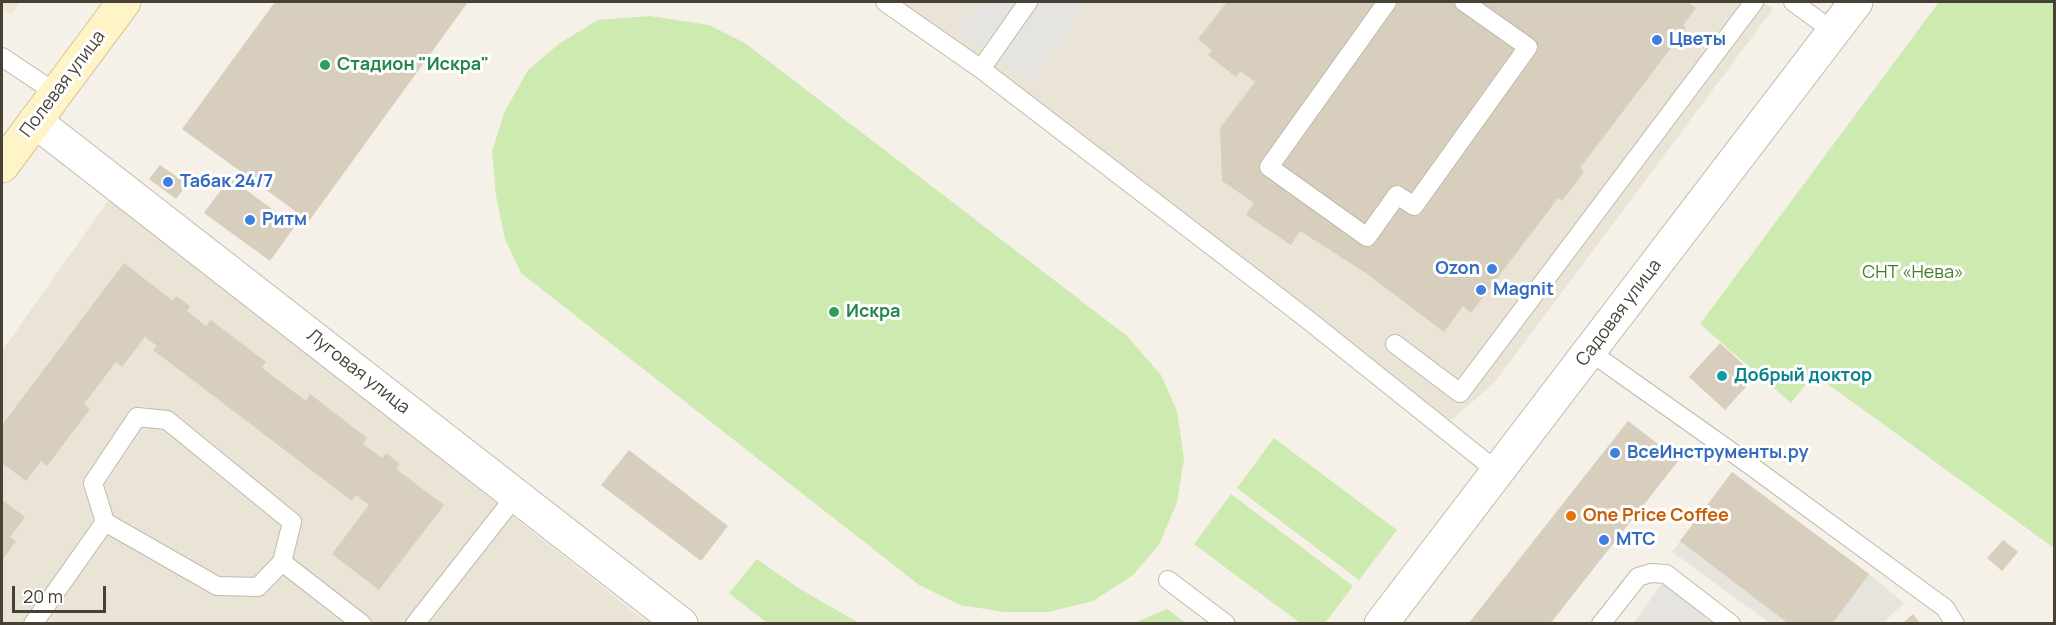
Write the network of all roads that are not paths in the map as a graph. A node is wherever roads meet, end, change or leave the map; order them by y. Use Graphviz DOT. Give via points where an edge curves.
graph roads {
  1 [pos="124,2"];
  2 [pos="885,2"];
  3 [pos="1028,2"];
  4 [pos="1387,2"];
  5 [pos="1464,2"];
  6 [pos="1754,2"];
  7 [pos="1793,2"];
  8 [pos="1856,2"];
  9 [pos="1833,31"];
  10 [pos="2,57"];
  11 [pos="981,69"];
  12 [pos="56,93"];
  13 [pos="35,121"];
  14 [pos="2,166"];
  15 [pos="1395,344"];
  16 [pos="1589,351"];
  17 [pos="1498,472"];
  18 [pos="517,494"];
  19 [pos="105,522"];
  20 [pos="282,562"];
  21 [pos="1168,580"];
  22 [pos="33,624"];
  23 [pos="362,624"];
  24 [pos="415,624"];
  25 [pos="681,624"];
  26 [pos="1226,624"];
  27 [pos="1381,624"];
  28 [pos="1601,624"];
  29 [pos="1731,624"];
  30 [pos="1955,624"];
  1 -- 12 [label="street, Полевая улица"];
  2 -- 11 [label="lane"];
  3 -- 11 [label="lane"];
  4 -- 5 [label="lane" via="1269,167 1367,237 1397,195 1414,206 1528,47"];
  6 -- 15 [label="lane" via="1460,393"];
  7 -- 9 [label="lane"];
  8 -- 9 [label="street, Садовая улица"];
  9 -- 16 [label="street, Садовая улица"];
  10 -- 12 [label="lane"];
  11 -- 17 [label="lane"];
  12 -- 13 [label="street, Полевая улица"];
  13 -- 14 [label="street, Полевая улица"];
  13 -- 18 [label="street, Луговая улица"];
  16 -- 17 [label="street, Садовая улица"];
  16 -- 30 [label="lane" via="1945,608"];
  17 -- 27 [label="street, Садовая улица"];
  18 -- 24 [label="lane"];
  18 -- 25 [label="street, Луговая улица"];
  19 -- 20 [label="lane" via="217,586 258,588"];
  19 -- 20 [label="lane" via="93,483 137,417 167,420 292,522"];
  19 -- 22 [label="lane"];
  20 -- 23 [label="lane"];
  21 -- 26 [label="lane"];
  28 -- 29 [label="lane" via="1638,576 1651,573 1666,574"];
}
